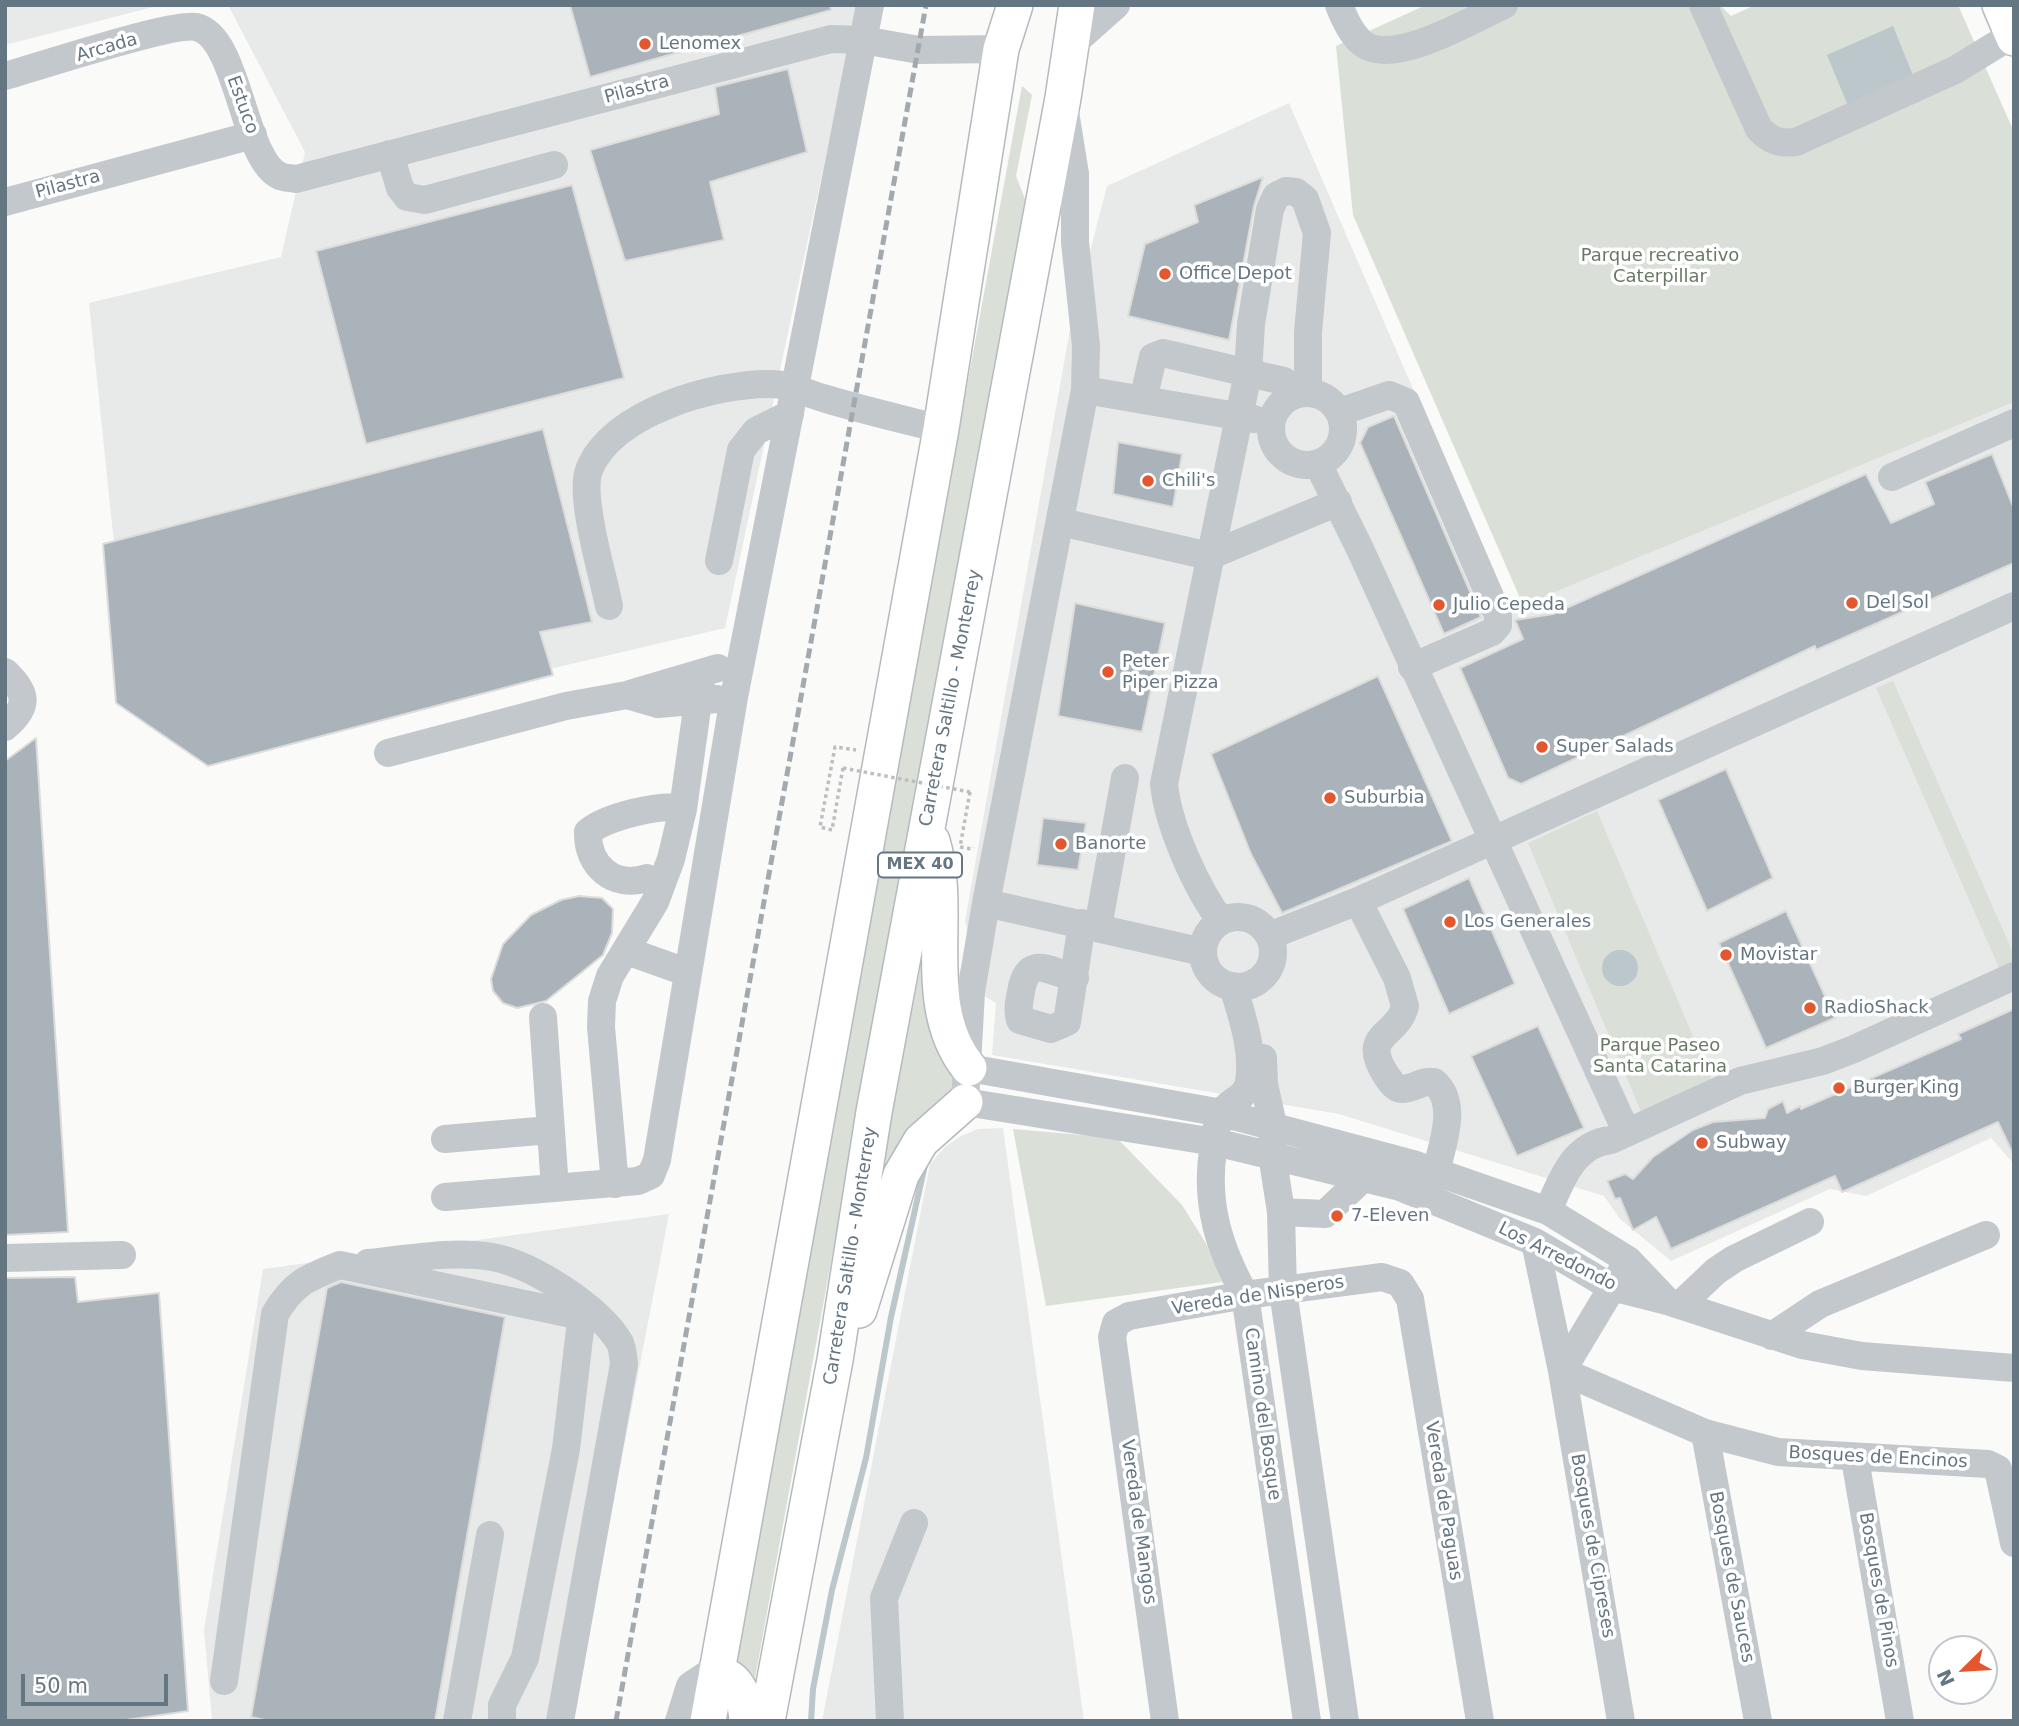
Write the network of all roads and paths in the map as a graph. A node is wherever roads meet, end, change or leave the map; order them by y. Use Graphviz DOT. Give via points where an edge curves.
graph roads {
  1 [pos="870,5"];
  2 [pos="1015,5"];
  3 [pos="1077,5"];
  4 [pos="1116,5"];
  5 [pos="1339,5"];
  6 [pos="1504,5"];
  7 [pos="1703,5"];
  8 [pos="2010,28"];
  9 [pos="208,33"];
  10 [pos="863,40"];
  11 [pos="1070,46"];
  12 [pos="1001,49"];
  13 [pos="5,76"];
  14 [pos="1063,98"];
  15 [pos="253,135"];
  16 [pos="390,154"];
  17 [pos="554,165"];
  18 [pos="279,176"];
  19 [pos="5,202"];
  20 [pos="1248,373"];
  21 [pos="1085,390"];
  22 [pos="1302,393"];
  23 [pos="1143,400"];
  24 [pos="793,402"];
  25 [pos="1340,412"];
  26 [pos="1238,417"];
  27 [pos="1271,421"];
  28 [pos="2014,423"];
  29 [pos="941,429"];
  30 [pos="1318,464"];
  31 [pos="1892,477"];
  32 [pos="1338,502"];
  33 [pos="1061,522"];
  34 [pos="1209,556"];
  35 [pos="719,561"];
  36 [pos="609,606"];
  37 [pos="2014,606"];
  38 [pos="741,661"];
  39 [pos="1412,667"];
  40 [pos="5,672"];
  41 [pos="695,688"];
  42 [pos="734,698"];
  43 [pos="5,727"];
  44 [pos="388,753"];
  45 [pos="882,754"];
  46 [pos="1125,778"];
  47 [pos="676,807"];
  48 [pos="926,828"];
  49 [pos="975,836"];
  50 [pos="1492,839"];
  51 [pos="651,890"];
  52 [pos="1358,901"];
  53 [pos="986,903"];
  54 [pos="1221,921"];
  55 [pos="1090,925"];
  56 [pos="1269,936"];
  57 [pos="627,951"];
  58 [pos="1203,952"];
  59 [pos="686,972"];
  60 [pos="2014,976"];
  61 [pos="1075,978"];
  62 [pos="1240,986"];
  63 [pos="542,1017"];
  64 [pos="969,1068"];
  65 [pos="965,1102"];
  66 [pos="1222,1113"];
  67 [pos="1273,1125"];
  68 [pos="551,1130"];
  69 [pos="1618,1136"];
  70 [pos="445,1139"];
  71 [pos="1215,1142"];
  72 [pos="1272,1154"];
  73 [pos="1436,1172"];
  74 [pos="1363,1178"];
  75 [pos="615,1184"];
  76 [pos="555,1188"];
  77 [pos="445,1197"];
  78 [pos="1281,1212"];
  79 [pos="1553,1214"];
  80 [pos="1810,1222"];
  81 [pos="1986,1235"];
  82 [pos="1535,1242"];
  83 [pos="122,1255"];
  84 [pos="5,1258"];
  85 [pos="1629,1260"];
  86 [pos="340,1265"];
  87 [pos="1400,1283"];
  88 [pos="1611,1287"];
  89 [pos="1283,1291"];
  90 [pos="1245,1295"];
  91 [pos="1674,1303"];
  92 [pos="582,1310"];
  93 [pos="1116,1323"];
  94 [pos="1772,1336"];
  95 [pos="835,1360"];
  96 [pos="2014,1368"];
  97 [pos="1562,1371"];
  98 [pos="1704,1433"];
  99 [pos="1855,1459"];
  100 [pos="914,1523"];
  101 [pos="490,1535"];
  102 [pos="2014,1543"];
  103 [pos="717,1674"];
  104 [pos="224,1681"];
  105 [pos="457,1721"];
  106 [pos="502,1721"];
  107 [pos="560,1721"];
  108 [pos="679,1721"];
  109 [pos="708,1721"];
  110 [pos="747,1721"];
  111 [pos="767,1721"];
  112 [pos="890,1721"];
  113 [pos="1165,1721"];
  114 [pos="1307,1721"];
  115 [pos="1345,1721"];
  116 [pos="1480,1721"];
  117 [pos="1621,1721"];
  118 [pos="1758,1721"];
  119 [pos="1900,1721"];
  1 -- 10 [label="street"];
  2 -- 12 [label="main road, MEX 40"];
  3 -- 11 [label="main road, Carretera Saltillo - Monterrey / MEX 40"];
  4 -- 11 [label="street"];
  5 -- 6 [label="street" via="1362,44 1385,52 1415,46"];
  7 -- 8 [label="street" via="1759,129 1782,144 1796,142 1955,70"];
  9 -- 13 [label="street, Arcada" via="199,27 176,29"];
  9 -- 15 [label="street, Estuco" via="222,51"];
  10 -- 12 [label="street, Pilastra" via="919,50"];
  10 -- 16 [label="street, Pilastra" via="831,39"];
  10 -- 24 [label="street"];
  11 -- 14 [label="main road, Carretera Saltillo - Monterrey / MEX 40"];
  12 -- 29 [label="main road, MEX 40"];
  14 -- 21 [label="street" via="1075,174"];
  14 -- 48 [label="main road, Carretera Saltillo - Monterrey / MEX 40"];
  15 -- 18 [label="street, Estuco" via="269,167"];
  15 -- 19 [label="street, Pilastra"];
  16 -- 17 [label="street" via="400,188 407,197 425,200"];
  16 -- 18 [label="street, Pilastra" via="296,179"];
  20 -- 22 [label="street" via="1284,381"];
  20 -- 22 [label="street" via="1251,324 1270,209 1276,196 1296,192 1309,206 1317,233"];
  20 -- 23 [label="street" via="1163,354 1153,357 1149,366"];
  20 -- 26 [label="street"];
  21 -- 23 [label="street"];
  21 -- 33 [label="street"];
  22 -- 25 [label="street" via="1321,395"];
  22 -- 27 [label="street" via="1285,400"];
  23 -- 26 [label="street"];
  24 -- 29 [label="street"];
  24 -- 35 [label="street" via="756,431 741,450"];
  24 -- 36 [label="street" via="775,384 695,395 632,422 605,446 589,471 586,493"];
  24 -- 38 [label="street"];
  25 -- 30 [label="street" via="1343,425 1338,449"];
  25 -- 39 [label="street" via="1389,395 1406,402 1498,615 1492,632"];
  26 -- 27 [label="street"];
  26 -- 34 [label="street"];
  27 -- 30 [label="street" via="1273,442 1286,459 1307,466"];
  28 -- 31 [label="street"];
  29 -- 45 [label="main road, MEX 40"];
  30 -- 32 [label="street"];
  32 -- 34 [label="street"];
  32 -- 39 [label="street"];
  33 -- 34 [label="street"];
  33 -- 53 [label="street"];
  34 -- 54 [label="street" via="1164,784 1166,806 1179,839"];
  37 -- 50 [label="street"];
  38 -- 41 [label="street"];
  38 -- 42 [label="street"];
  39 -- 50 [label="street"];
  40 -- 43 [label="street" via="19,685 24,700 20,714"];
  41 -- 42 [label="street"];
  41 -- 44 [label="street" via="658,704 627,695 566,706"];
  41 -- 47 [label="street"];
  42 -- 59 [label="street"];
  45 -- 49 [label="path, bridge" via="835,747 820,827 832,830 844,768 970,792 960,847 972,849"];
  45 -- 103 [label="main road, MEX 40"];
  46 -- 55 [label="street"];
  47 -- 51 [label="street" via="671,859"];
  47 -- 51 [label="street" via="597,824 588,832 587,848 595,865"];
  48 -- 64 [label="main road" via="940,882 941,1011 949,1037"];
  48 -- 95 [label="main road, Carretera Saltillo - Monterrey / MEX 40"];
  50 -- 52 [label="street"];
  50 -- 69 [label="street"];
  51 -- 57 [label="street"];
  52 -- 56 [label="street"];
  52 -- 73 [label="street" via="1397,978 1405,1006 1397,1023 1381,1035 1377,1047 1382,1068 1395,1087 1427,1080 1444,1094 1447,1126"];
  53 -- 55 [label="street"];
  53 -- 64 [label="street" via="971,992"];
  54 -- 56 [label="street" via="1254,920"];
  54 -- 58 [label="street" via="1211,929"];
  55 -- 58 [label="street"];
  55 -- 61 [label="street"];
  56 -- 62 [label="street" via="1273,956 1265,974"];
  57 -- 59 [label="street"];
  57 -- 75 [label="street" via="610,976 602,1001"];
  58 -- 62 [label="street" via="1212,974"];
  59 -- 75 [label="street" via="657,1160 650,1175"];
  60 -- 69 [label="street" via="1854,1049 1740,1081"];
  62 -- 66 [label="street" via="1249,1081 1246,1092"];
  62 -- 67 [label="street" via="1261,1035 1264,1084"];
  63 -- 68 [label="street"];
  64 -- 65 [label="street"];
  64 -- 66 [label="street, Los Arredondo"];
  65 -- 71 [label="street, Los Arredondo"];
  65 -- 95 [label="main road" via="921,1141 901,1175 856,1320"];
  66 -- 67 [label="street, Los Arredondo"];
  66 -- 71 [label="street, Camino del Bosque"];
  67 -- 72 [label="street"];
  67 -- 73 [label="street, Los Arredondo"];
  68 -- 70 [label="street"];
  68 -- 76 [label="street"];
  69 -- 79 [label="street" via="1574,1181"];
  71 -- 72 [label="street, Los Arredondo"];
  71 -- 90 [label="street, Camino del Bosque" via="1209,1180 1211,1212"];
  72 -- 74 [label="street, Los Arredondo"];
  72 -- 78 [label="street"];
  73 -- 79 [label="street, Los Arredondo"];
  74 -- 78 [label="street" via="1325,1214"];
  74 -- 82 [label="street, Los Arredondo" via="1464,1211"];
  75 -- 76 [label="street"];
  76 -- 77 [label="street"];
  78 -- 89 [label="street"];
  79 -- 85 [label="street, Los Arredondo"];
  80 -- 91 [label="street" via="1725,1265"];
  81 -- 94 [label="street" via="1820,1304"];
  82 -- 88 [label="street, Los Arredondo"];
  82 -- 97 [label="street, Bosques de Cipreses"];
  83 -- 84 [label="street"];
  85 -- 88 [label="street"];
  85 -- 91 [label="street, Los Arredondo"];
  86 -- 92 [label="street"];
  86 -- 92 [label="street" via="492,1256 522,1266"];
  86 -- 104 [label="street" via="288,1291 275,1314"];
  87 -- 89 [label="street, Vereda de Nisperos" via="1382,1277"];
  87 -- 116 [label="street, Vereda de Paguas" via="1410,1299"];
  88 -- 91 [label="street, Los Arredondo"];
  88 -- 97 [label="street"];
  89 -- 90 [label="street, Vereda de Nisperos"];
  89 -- 115 [label="street"];
  90 -- 93 [label="street, Vereda de Nisperos" via="1129,1316"];
  90 -- 114 [label="street, Camino del Bosque"];
  91 -- 94 [label="street"];
  92 -- 106 [label="street" via="561,1475 525,1658 502,1705"];
  92 -- 107 [label="street" via="621,1345 624,1364"];
  93 -- 113 [label="street, Vereda de Mangos" via="1112,1337"];
  94 -- 96 [label="street" via="1862,1356"];
  95 -- 111 [label="main road, Carretera Saltillo - Monterrey / MEX 40"];
  97 -- 98 [label="street, Bosques de Encinos"];
  97 -- 117 [label="street, Bosques de Cipreses"];
  98 -- 99 [label="street, Bosques de Encinos" via="1777,1452"];
  98 -- 118 [label="street, Bosques de Sauces"];
  99 -- 102 [label="street, Bosques de Encinos" via="1988,1464 1998,1469"];
  99 -- 119 [label="street, Bosques de Pinos"];
  100 -- 112 [label="street" via="884,1598"];
  101 -- 105 [label="street"];
  103 -- 108 [label="street" via="699,1678 690,1686"];
  103 -- 109 [label="main road, MEX 40"];
  103 -- 110 [label="main road" via="727,1675 736,1684"];
}
